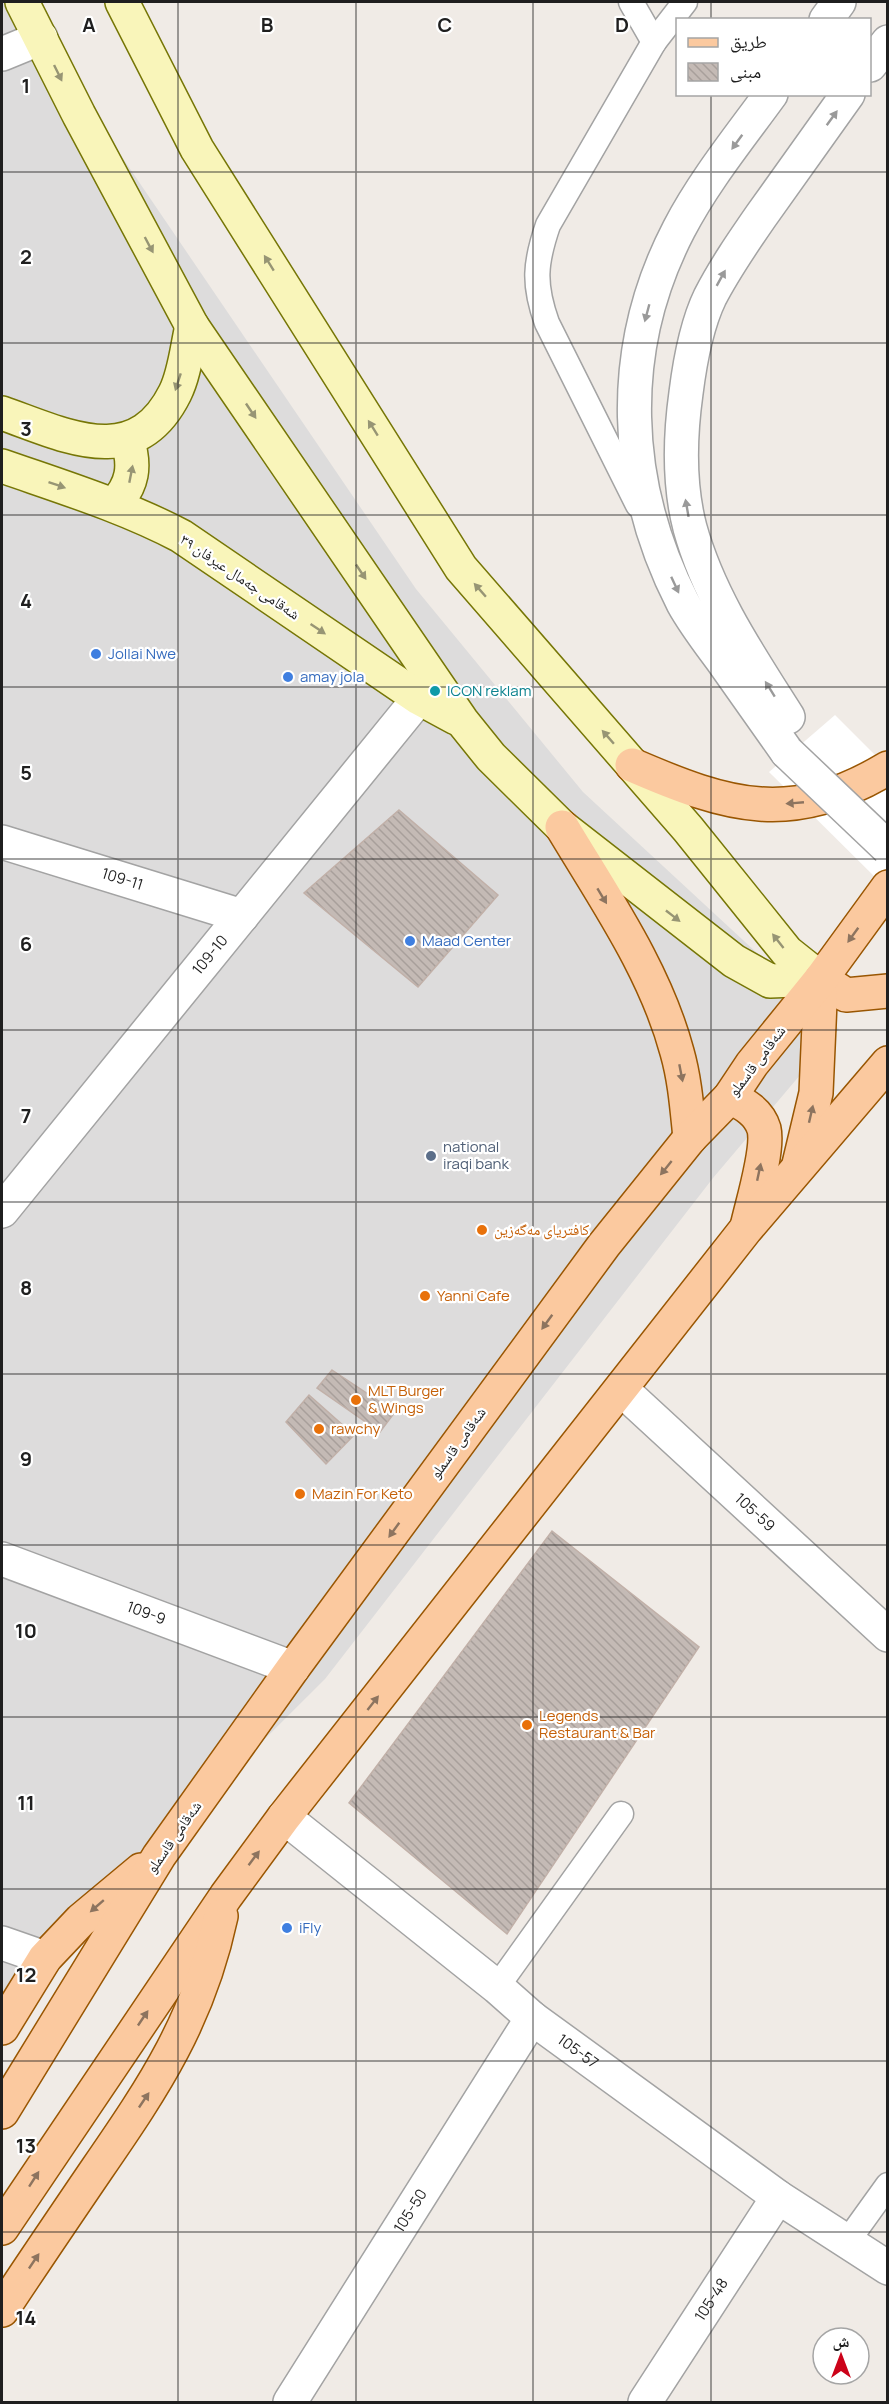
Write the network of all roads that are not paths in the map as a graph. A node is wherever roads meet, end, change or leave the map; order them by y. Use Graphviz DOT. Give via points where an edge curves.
graph roads {
  1 [pos="22,2"];
  2 [pos="122,2"];
  3 [pos="631,2"];
  4 [pos="685,2"];
  5 [pos="839,2"];
  6 [pos="827,18"];
  7 [pos="41,38"];
  8 [pos="654,42"];
  9 [pos="888,42"];
  10 [pos="2,54"];
  11 [pos="871,64"];
  12 [pos="770,96"];
  13 [pos="848,96"];
  14 [pos="192,326"];
  15 [pos="2,413"];
  16 [pos="127,440"];
  17 [pos="2,466"];
  18 [pos="114,505"];
  19 [pos="658,544"];
  20 [pos="419,698"];
  21 [pos="462,721"];
  22 [pos="794,745"];
  23 [pos="632,765"];
  24 [pos="888,768"];
  25 [pos="888,819"];
  26 [pos="562,827"];
  27 [pos="2,842"];
  28 [pos="888,848"];
  29 [pos="888,887"];
  30 [pos="242,916"];
  31 [pos="821,979"];
  32 [pos="888,991"];
  33 [pos="888,1063"];
  34 [pos="730,1097"];
  35 [pos="690,1138"];
  36 [pos="797,1171"];
  37 [pos="2,1211"];
  38 [pos="747,1229"];
  39 [pos="621,1389"];
  40 [pos="2,1558"];
  41 [pos="888,1635"];
  42 [pos="293,1668"];
  43 [pos="621,1814"];
  44 [pos="284,1817"];
  45 [pos="159,1856"];
  46 [pos="226,1896"];
  47 [pos="2,1942"];
  48 [pos="45,1958"];
  49 [pos="496,1987"];
  50 [pos="532,2018"];
  51 [pos="2,2028"];
  52 [pos="2,2112"];
  53 [pos="888,2185"];
  54 [pos="777,2198"];
  55 [pos="2,2228"];
  56 [pos="847,2242"];
  57 [pos="888,2268"];
  58 [pos="2,2310"];
  59 [pos="290,2403"];
  60 [pos="645,2403"];
  1 -- 7 [label="main road"];
  23 -- 2 [label="main road, one-way" via="461,568 197,149"];
  3 -- 8 [label="lane"];
  4 -- 8 [label="lane"];
  5 -- 6 [label="street"];
  7 -- 10 [label="street"];
  7 -- 14 [label="main road, one-way"];
  8 -- 19 [label="lane" via="548,225 536,276 547,323"];
  9 -- 11 [label="street"];
  12 -- 19 [label="street, one-way" via="694,201 665,259 642,333 634,431 642,488"];
  22 -- 13 [label="street, one-way" via="718,599 696,546 685,502 684,403 691,360 709,299 742,245"];
  14 -- 16 [label="main road, one-way" via="176,391 165,409"];
  14 -- 21 [label="main road, one-way"];
  15 -- 16 [label="main road" via="80,440"];
  18 -- 16 [label="main road, one-way" via="124,495 133,468"];
  17 -- 18 [label="main road, شەقامی جەمال عیرفان ٣٩, one-way"];
  18 -- 20 [label="main road, شەقامی جەمال عیرفان ٣٩, one-way" via="181,536"];
  19 -- 22 [label="street, one-way" via="688,612"];
  20 -- 21 [label="main road, شەقامی جەمال عیرفان ٣٩"];
  20 -- 30 [label="street, 109-10"];
  21 -- 26 [label="main road"];
  22 -- 25 [label="street"];
  22 -- 28 [label="street, bridge"];
  24 -- 23 [label="main road, one-way" via="818,800 768,804 716,798"];
  31 -- 23 [label="main road, one-way" via="787,952"];
  26 -- 31 [label="main road, one-way" via="734,961 770,981"];
  26 -- 35 [label="main road, one-way" via="647,972 664,1012 680,1063"];
  27 -- 30 [label="street, 109-11"];
  29 -- 31 [label="main road, شەقامی قاسملو, one-way"];
  30 -- 37 [label="street, 109-10"];
  31 -- 32 [label="main road" via="846,995"];
  31 -- 34 [label="main road, شەقامی قاسملو"];
  36 -- 31 [label="main road, one-way" via="816,1093"];
  33 -- 36 [label="main road"];
  34 -- 35 [label="main road, شەقامی قاسملو"];
  38 -- 34 [label="main road, one-way" via="764,1129 753,1111"];
  35 -- 42 [label="main road, شەقامی قاسملو, one-way" via="604,1245"];
  36 -- 38 [label="main road"];
  38 -- 39 [label="main road"];
  39 -- 41 [label="street, 105-59"];
  44 -- 39 [label="main road, one-way"];
  40 -- 42 [label="street, 109-9"];
  42 -- 45 [label="main road, شەقامی قاسملو"];
  43 -- 49 [label="lane"];
  46 -- 44 [label="main road, one-way"];
  44 -- 49 [label="street, 105-57"];
  45 -- 48 [label="main road, one-way" via="81,1920"];
  45 -- 52 [label="main road, شەقامی قاسملو"];
  55 -- 46 [label="main road, one-way"];
  58 -- 46 [label="main road, one-way" via="152,2088 178,2042 203,1983"];
  47 -- 48 [label="street"];
  48 -- 51 [label="main road"];
  49 -- 50 [label="street, 105-57"];
  50 -- 54 [label="street, 105-57"];
  50 -- 59 [label="street, 105-50"];
  53 -- 56 [label="lane"];
  54 -- 56 [label="street, 105-57"];
  54 -- 60 [label="street, 105-48"];
  56 -- 57 [label="street, 105-57"];
}
